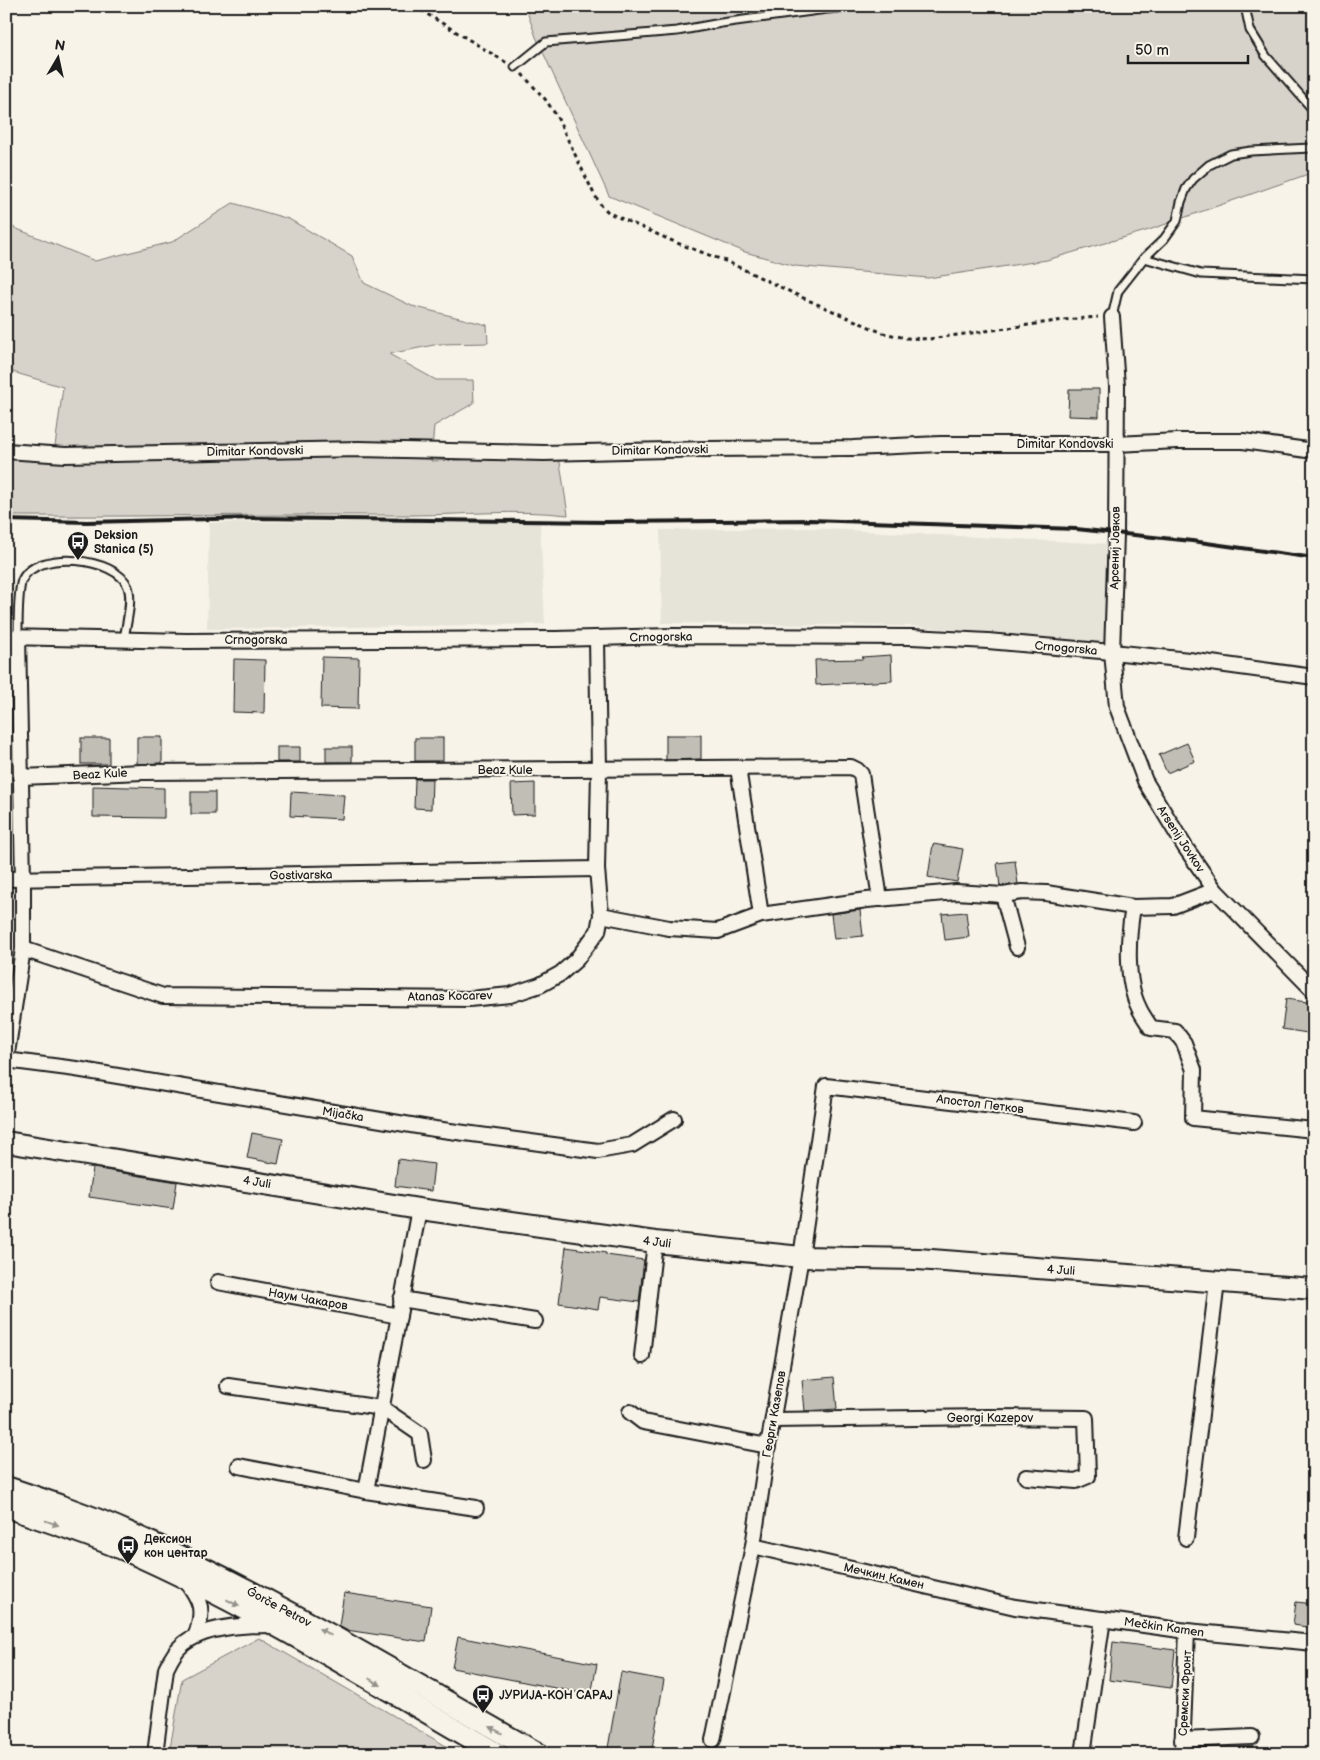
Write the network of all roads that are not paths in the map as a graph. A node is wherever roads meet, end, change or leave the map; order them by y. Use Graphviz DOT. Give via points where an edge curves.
graph roads {
  1 [pos="867,6"];
  2 [pos="1245,6"];
  3 [pos="515,67"];
  4 [pos="1314,111"];
  5 [pos="1314,146"];
  6 [pos="1144,258"];
  7 [pos="1314,279"];
  8 [pos="1112,318"];
  9 [pos="1116,444"];
  10 [pos="1314,450"];
  11 [pos="6,452"];
  12 [pos="12,637"];
  13 [pos="597,638"];
  14 [pos="124,640"];
  15 [pos="1112,652"];
  16 [pos="1314,677"];
  17 [pos="738,768"];
  18 [pos="599,770"];
  19 [pos="21,778"];
  20 [pos="597,869"];
  21 [pos="6,879"];
  22 [pos="23,880"];
  23 [pos="1214,890"];
  24 [pos="1003,895"];
  25 [pos="880,899"];
  26 [pos="1133,907"];
  27 [pos="602,915"];
  28 [pos="761,915"];
  29 [pos="1017,947"];
  30 [pos="23,949"];
  31 [pos="1314,991"];
  32 [pos="6,1060"];
  33 [pos="826,1086"];
  34 [pos="674,1119"];
  35 [pos="1134,1123"];
  36 [pos="1314,1130"];
  37 [pos="6,1142"];
  38 [pos="419,1209"];
  39 [pos="655,1242"];
  40 [pos="801,1257"];
  41 [pos="218,1282"];
  42 [pos="1217,1282"];
  43 [pos="1314,1289"];
  44 [pos="401,1299"];
  45 [pos="399,1316"];
  46 [pos="535,1321"];
  47 [pos="642,1356"];
  48 [pos="228,1386"];
  49 [pos="382,1408"];
  50 [pos="630,1412"];
  51 [pos="773,1420"];
  52 [pos="768,1446"];
  53 [pos="424,1460"];
  54 [pos="239,1466"];
  55 [pos="1026,1477"];
  56 [pos="6,1488"];
  57 [pos="366,1491"];
  58 [pos="6,1507"];
  59 [pos="476,1508"];
  60 [pos="1186,1538"];
  61 [pos="753,1546"];
  62 [pos="184,1578"];
  63 [pos="1103,1619"];
  64 [pos="273,1625"];
  65 [pos="1187,1631"];
  66 [pos="196,1635"];
  67 [pos="1314,1643"];
  68 [pos="1252,1737"];
  69 [pos="713,1740"];
  70 [pos="1182,1740"];
  71 [pos="155,1754"];
  72 [pos="498,1754"];
  73 [pos="539,1754"];
  74 [pos="1083,1754"];
  75 [pos="1182,1754"];
  1 -- 3 [label="lane" via="721,23 677,32 546,42"];
  2 -- 4 [label="lane" via="1250,30 1266,56"];
  5 -- 6 [label="lane" via="1241,152 1209,165 1186,189 1177,221"];
  6 -- 7 [label="lane" via="1201,274"];
  6 -- 8 [label="lane" via="1118,291"];
  8 -- 9 [label="street, Арсениј Јовков" via="1117,386"];
  9 -- 10 [label="street, Dimitar Kondovski" via="1243,442"];
  9 -- 11 [label="street, Dimitar Kondovski" via="940,444 544,453 359,450 65,455"];
  9 -- 15 [label="street, Арсениј Јовков"];
  12 -- 14 [label="street, Crnogorska"];
  12 -- 14 [label="lane" via="22,580 33,567 51,561 71,560 108,568 122,577 128,586 130,595"];
  12 -- 19 [label="street"];
  13 -- 14 [label="street, Crnogorska"];
  13 -- 15 [label="street, Crnogorska" via="912,637"];
  13 -- 18 [label="street, Atanas Kocarev"];
  15 -- 16 [label="street, Crnogorska"];
  15 -- 23 [label="street, Arsenij Jovkov" via="1117,707 1145,781"];
  17 -- 18 [label="street, Beaz Kule"];
  17 -- 25 [label="street, Beaz Kule" via="851,767 857,770 861,774"];
  17 -- 28 [label="street"];
  18 -- 19 [label="street, Beaz Kule" via="143,772"];
  18 -- 20 [label="street, Atanas Kocarev"];
  19 -- 22 [label="street"];
  20 -- 22 [label="street, Gostivarska"];
  20 -- 27 [label="street, Atanas Kocarev"];
  21 -- 22 [label="street, Gostivarska"];
  22 -- 30 [label="street"];
  23 -- 26 [label="street" via="1173,906"];
  23 -- 31 [label="street, Arsenij Jovkov"];
  24 -- 25 [label="street" via="956,892"];
  24 -- 26 [label="street" via="1046,893"];
  24 -- 29 [label="street"];
  25 -- 28 [label="street"];
  26 -- 36 [label="street" via="1128,953 1138,1006 1151,1028 1175,1031 1184,1043 1194,1070 1192,1118"];
  27 -- 28 [label="street" via="669,928 718,931"];
  27 -- 30 [label="street, Atanas Kocarev" via="598,931 576,960 560,974 540,985 510,994 469,998 163,996"];
  30 -- 32 [label="street"];
  32 -- 34 [label="street, Mijačka" via="435,1129 598,1151 632,1145"];
  33 -- 35 [label="street, Апостол Петков"];
  33 -- 40 [label="street, Георги Казепов"];
  37 -- 38 [label="street, 4 Juli"];
  38 -- 39 [label="street, 4 Juli"];
  38 -- 44 [label="street"];
  39 -- 40 [label="street, 4 Juli"];
  39 -- 47 [label="street"];
  40 -- 42 [label="street, 4 Juli" via="918,1258"];
  40 -- 51 [label="street, Георги Казепов"];
  41 -- 45 [label="street, Наум Чакаров"];
  42 -- 43 [label="street, 4 Juli"];
  42 -- 60 [label="street"];
  44 -- 45 [label="street"];
  44 -- 46 [label="street"];
  45 -- 49 [label="street"];
  48 -- 49 [label="street"];
  49 -- 53 [label="street" via="420,1434"];
  49 -- 57 [label="street"];
  50 -- 52 [label="street" via="643,1422"];
  51 -- 52 [label="street, Георги Казепов"];
  51 -- 55 [label="street, Georgi Kazepov" via="1086,1418 1088,1476 1076,1481"];
  52 -- 61 [label="street, Георги Казепов"];
  54 -- 57 [label="street"];
  73 -- 56 [label="street, Ǵorče Petrov, one-way" via="217,1574 129,1532"];
  57 -- 59 [label="street"];
  58 -- 62 [label="street, Ǵorče Petrov, one-way" via="126,1551"];
  61 -- 63 [label="street, Мечкин Камен" via="1014,1607"];
  61 -- 69 [label="street, Георги Казепов"];
  62 -- 64 [label="street, Ǵorče Petrov, one-way"];
  62 -- 66 [label="street" via="201,1608"];
  63 -- 65 [label="street, Mečkin Kamen"];
  63 -- 74 [label="street"];
  64 -- 66 [label="street" via="248,1625"];
  64 -- 72 [label="street, Ǵorče Petrov, one-way" via="320,1649"];
  65 -- 67 [label="street, Mečkin Kamen"];
  65 -- 70 [label="street, Сремски Фронт"];
  66 -- 71 [label="street" via="172,1656 166,1669"];
  68 -- 70 [label="street"];
  70 -- 75 [label="street, Сремски Фронт"];
}
